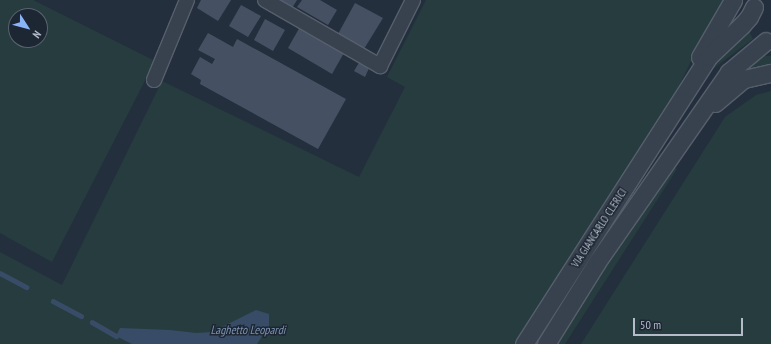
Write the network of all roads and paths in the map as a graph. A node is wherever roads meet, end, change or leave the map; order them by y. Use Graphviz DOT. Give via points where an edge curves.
graph roads {
  1 [pos="187,0"];
  2 [pos="265,0"];
  3 [pos="413,0"];
  4 [pos="733,0"];
  5 [pos="755,4"];
  6 [pos="768,42"];
  7 [pos="771,74"];
  8 [pos="154,80"];
  9 [pos="674,113"];
  10 [pos="698,117"];
  11 [pos="524,344"];
  12 [pos="546,344"];
  1 -- 8 [label="street"];
  2 -- 3 [label="street" via="380,66"];
  4 -- 9 [label="street, VIA GIANCARLO CLERICI" via="706,45"];
  5 -- 6 [label="street" via="755,27"];
  5 -- 9 [label="street, VIA GIANCARLO CLERICI" via="742,25 708,57"];
  6 -- 10 [label="street, VIA GIANCARLO CLERICI" via="729,72"];
  7 -- 10 [label="street, VIA GIANCARLO CLERICI" via="744,79"];
  9 -- 11 [label="street, VIA GIANCARLO CLERICI"];
  10 -- 12 [label="street, VIA GIANCARLO CLERICI" via="598,262"];
}
